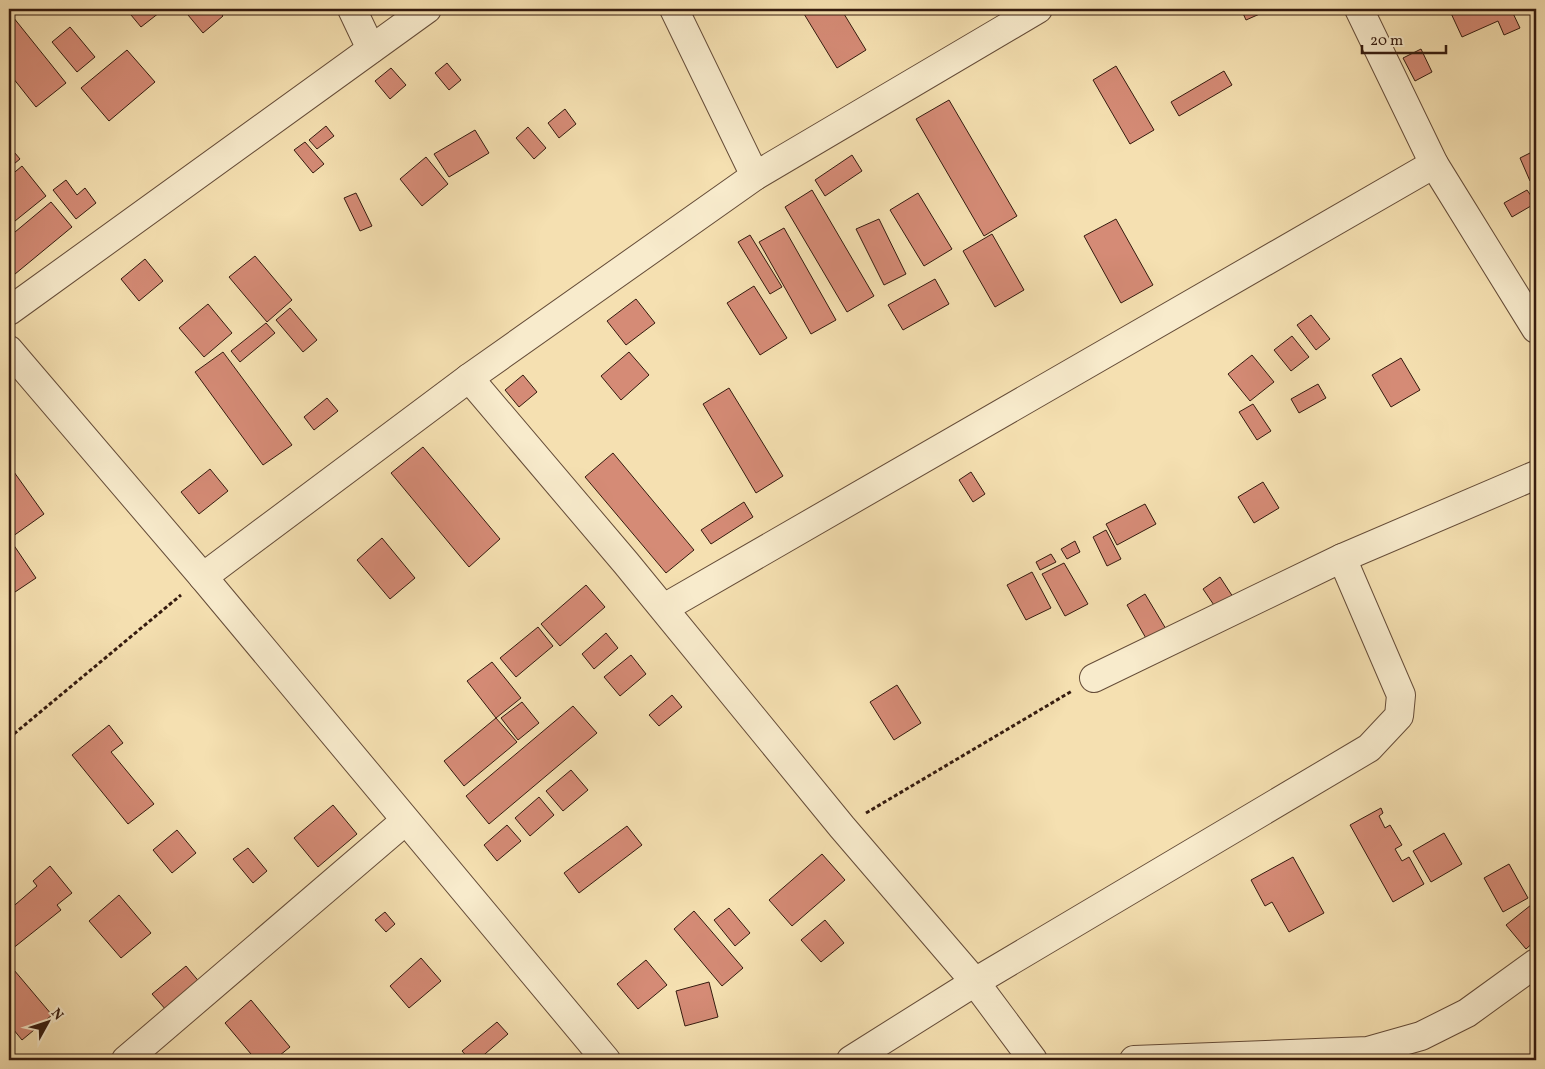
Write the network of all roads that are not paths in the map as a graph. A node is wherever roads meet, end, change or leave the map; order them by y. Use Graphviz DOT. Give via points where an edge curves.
graph roads {
  1 [pos="352,9"];
  2 [pos="427,9"];
  3 [pos="674,9"];
  4 [pos="1359,9"];
  5 [pos="1026,12"];
  6 [pos="371,49"];
  7 [pos="1434,164"];
  8 [pos="755,176"];
  9 [pos="9,310"];
  10 [pos="1536,329"];
  11 [pos="9,350"];
  12 [pos="469,378"];
  13 [pos="1536,475"];
  14 [pos="1342,558"];
  15 [pos="203,578"];
  16 [pos="664,608"];
  17 [pos="1094,678"];
  18 [pos="405,821"];
  19 [pos="1536,963"];
  20 [pos="975,982"];
  21 [pos="126,1060"];
  22 [pos="606,1060"];
  23 [pos="851,1060"];
  24 [pos="1033,1060"];
  25 [pos="1134,1060"];
  1 -- 6 [label="street"];
  2 -- 6 [label="street"];
  3 -- 8 [label="street"];
  4 -- 7 [label="street"];
  5 -- 8 [label="street"];
  6 -- 9 [label="street"];
  7 -- 10 [label="street"];
  7 -- 16 [label="street"];
  8 -- 12 [label="street"];
  11 -- 15 [label="street"];
  12 -- 15 [label="street"];
  12 -- 16 [label="street"];
  13 -- 14 [label="street"];
  14 -- 17 [label="street"];
  14 -- 20 [label="street" via="1401,694 1399,716 1369,748"];
  15 -- 18 [label="street"];
  16 -- 20 [label="street" via="842,827"];
  18 -- 21 [label="street"];
  18 -- 22 [label="street"];
  19 -- 25 [label="street" via="1467,1013 1421,1036 1368,1051"];
  20 -- 23 [label="street"];
  20 -- 24 [label="street"];
}
